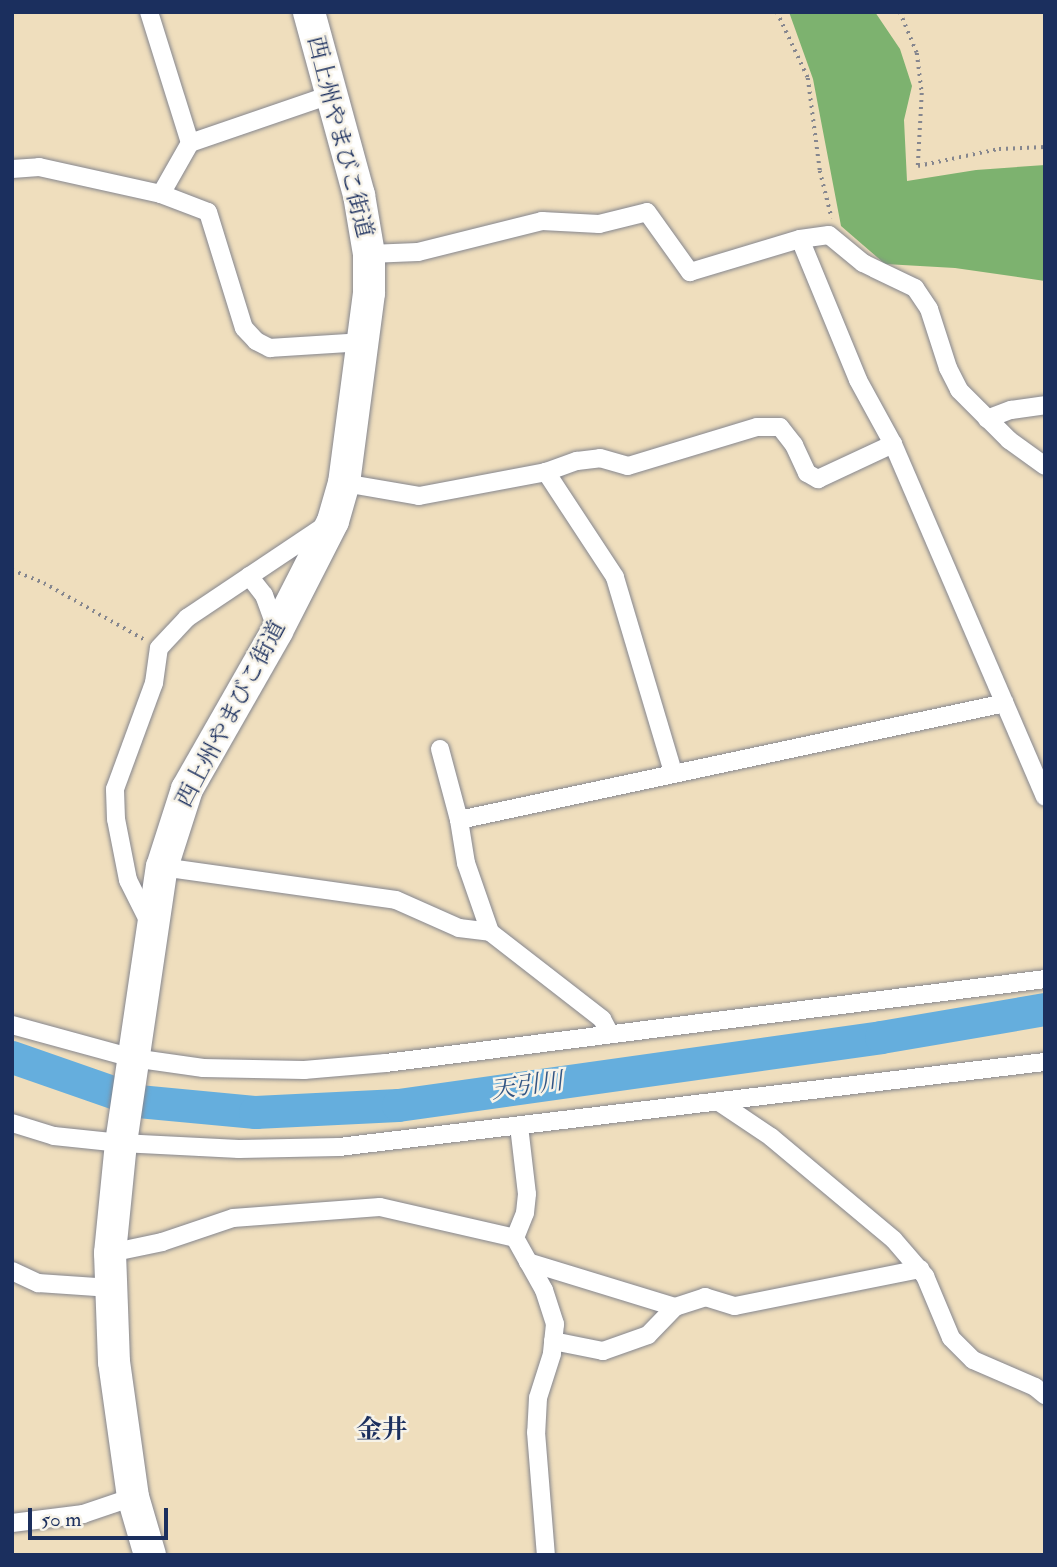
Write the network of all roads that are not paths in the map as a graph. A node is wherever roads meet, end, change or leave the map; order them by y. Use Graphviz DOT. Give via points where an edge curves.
graph roads {
  1 [pos="149,12"];
  2 [pos="309,12"];
  3 [pos="333,94"];
  4 [pos="190,143"];
  5 [pos="12,169"];
  6 [pos="161,194"];
  7 [pos="800,239"];
  8 [pos="369,254"];
  9 [pos="363,342"];
  10 [pos="1045,405"];
  11 [pos="987,419"];
  12 [pos="893,444"];
  13 [pos="1045,466"];
  14 [pos="546,472"];
  15 [pos="344,483"];
  16 [pos="333,520"];
  17 [pos="249,576"];
  18 [pos="276,631"];
  19 [pos="1005,703"];
  20 [pos="440,749"];
  21 [pos="673,772"];
  22 [pos="1045,797"];
  23 [pos="459,820"];
  24 [pos="162,866"];
  25 [pos="151,926"];
  26 [pos="490,932"];
  27 [pos="1045,979"];
  28 [pos="12,1025"];
  29 [pos="610,1034"];
  30 [pos="132,1062"];
  31 [pos="1045,1062"];
  32 [pos="719,1101"];
  33 [pos="12,1123"];
  34 [pos="519,1126"];
  35 [pos="121,1137"];
  36 [pos="515,1238"];
  37 [pos="110,1253"];
  38 [pos="528,1262"];
  39 [pos="920,1269"];
  40 [pos="12,1271"];
  41 [pos="111,1288"];
  42 [pos="675,1307"];
  43 [pos="553,1341"];
  44 [pos="1045,1395"];
  45 [pos="134,1497"];
  46 [pos="12,1523"];
  47 [pos="150,1555"];
  48 [pos="546,1555"];
  1 -- 4 [label="street"];
  2 -- 3 [label="highway, 西上州やまびこ街道"];
  3 -- 4 [label="street"];
  3 -- 8 [label="highway, 西上州やまびこ街道"];
  4 -- 6 [label="street"];
  5 -- 6 [label="street" via="39,167"];
  6 -- 9 [label="street" via="208,212 244,328 256,341 270,348"];
  7 -- 8 [label="street" via="690,272 647,212 599,224 542,220 418,253"];
  7 -- 11 [label="street" via="829,234 863,262 915,288 929,309 960,390"];
  7 -- 12 [label="street" via="858,380"];
  8 -- 9 [label="highway, 西上州やまびこ街道"];
  9 -- 15 [label="highway, 西上州やまびこ街道"];
  10 -- 11 [label="street"];
  11 -- 13 [label="street"];
  12 -- 14 [label="street" via="818,479 807,473 780,427 757,427 628,467 600,458"];
  12 -- 19 [label="street"];
  14 -- 15 [label="street" via="419,496"];
  14 -- 21 [label="street" via="615,577"];
  15 -- 16 [label="highway, 西上州やまびこ街道"];
  16 -- 17 [label="street"];
  16 -- 18 [label="highway, 西上州やまびこ街道"];
  17 -- 18 [label="street" via="264,595"];
  17 -- 25 [label="street" via="187,618 159,648 154,683 115,789 128,880"];
  18 -- 24 [label="highway, 西上州やまびこ街道" via="187,789"];
  19 -- 21 [label="street"];
  19 -- 22 [label="street"];
  20 -- 23 [label="street"];
  21 -- 23 [label="street"];
  23 -- 26 [label="street" via="466,863"];
  24 -- 25 [label="highway, 西上州やまびこ街道"];
  24 -- 26 [label="street" via="396,900 459,928"];
  25 -- 30 [label="highway, 西上州やまびこ街道"];
  26 -- 29 [label="street" via="602,1019"];
  27 -- 29 [label="street"];
  28 -- 30 [label="street"];
  29 -- 30 [label="street" via="304,1070"];
  30 -- 35 [label="highway, 西上州やまびこ街道"];
  31 -- 32 [label="street"];
  32 -- 34 [label="street"];
  32 -- 39 [label="street" via="771,1137 894,1240"];
  33 -- 35 [label="street" via="54,1136"];
  34 -- 35 [label="street" via="340,1147 239,1149"];
  34 -- 36 [label="street" via="527,1194"];
  35 -- 37 [label="highway, 西上州やまびこ街道"];
  36 -- 37 [label="street" via="380,1207 233,1218 162,1242"];
  36 -- 38 [label="street"];
  37 -- 41 [label="highway, 西上州やまびこ街道"];
  38 -- 42 [label="street"];
  38 -- 43 [label="street" via="555,1324"];
  39 -- 42 [label="street" via="735,1306 705,1297"];
  39 -- 44 [label="street" via="951,1338 973,1360"];
  40 -- 41 [label="street" via="38,1283"];
  41 -- 45 [label="highway, 西上州やまびこ街道" via="114,1362"];
  42 -- 43 [label="street" via="648,1335 603,1352"];
  43 -- 48 [label="street" via="538,1398 536,1432"];
  45 -- 46 [label="street" via="83,1514"];
  45 -- 47 [label="highway, 西上州やまびこ街道"];
}
